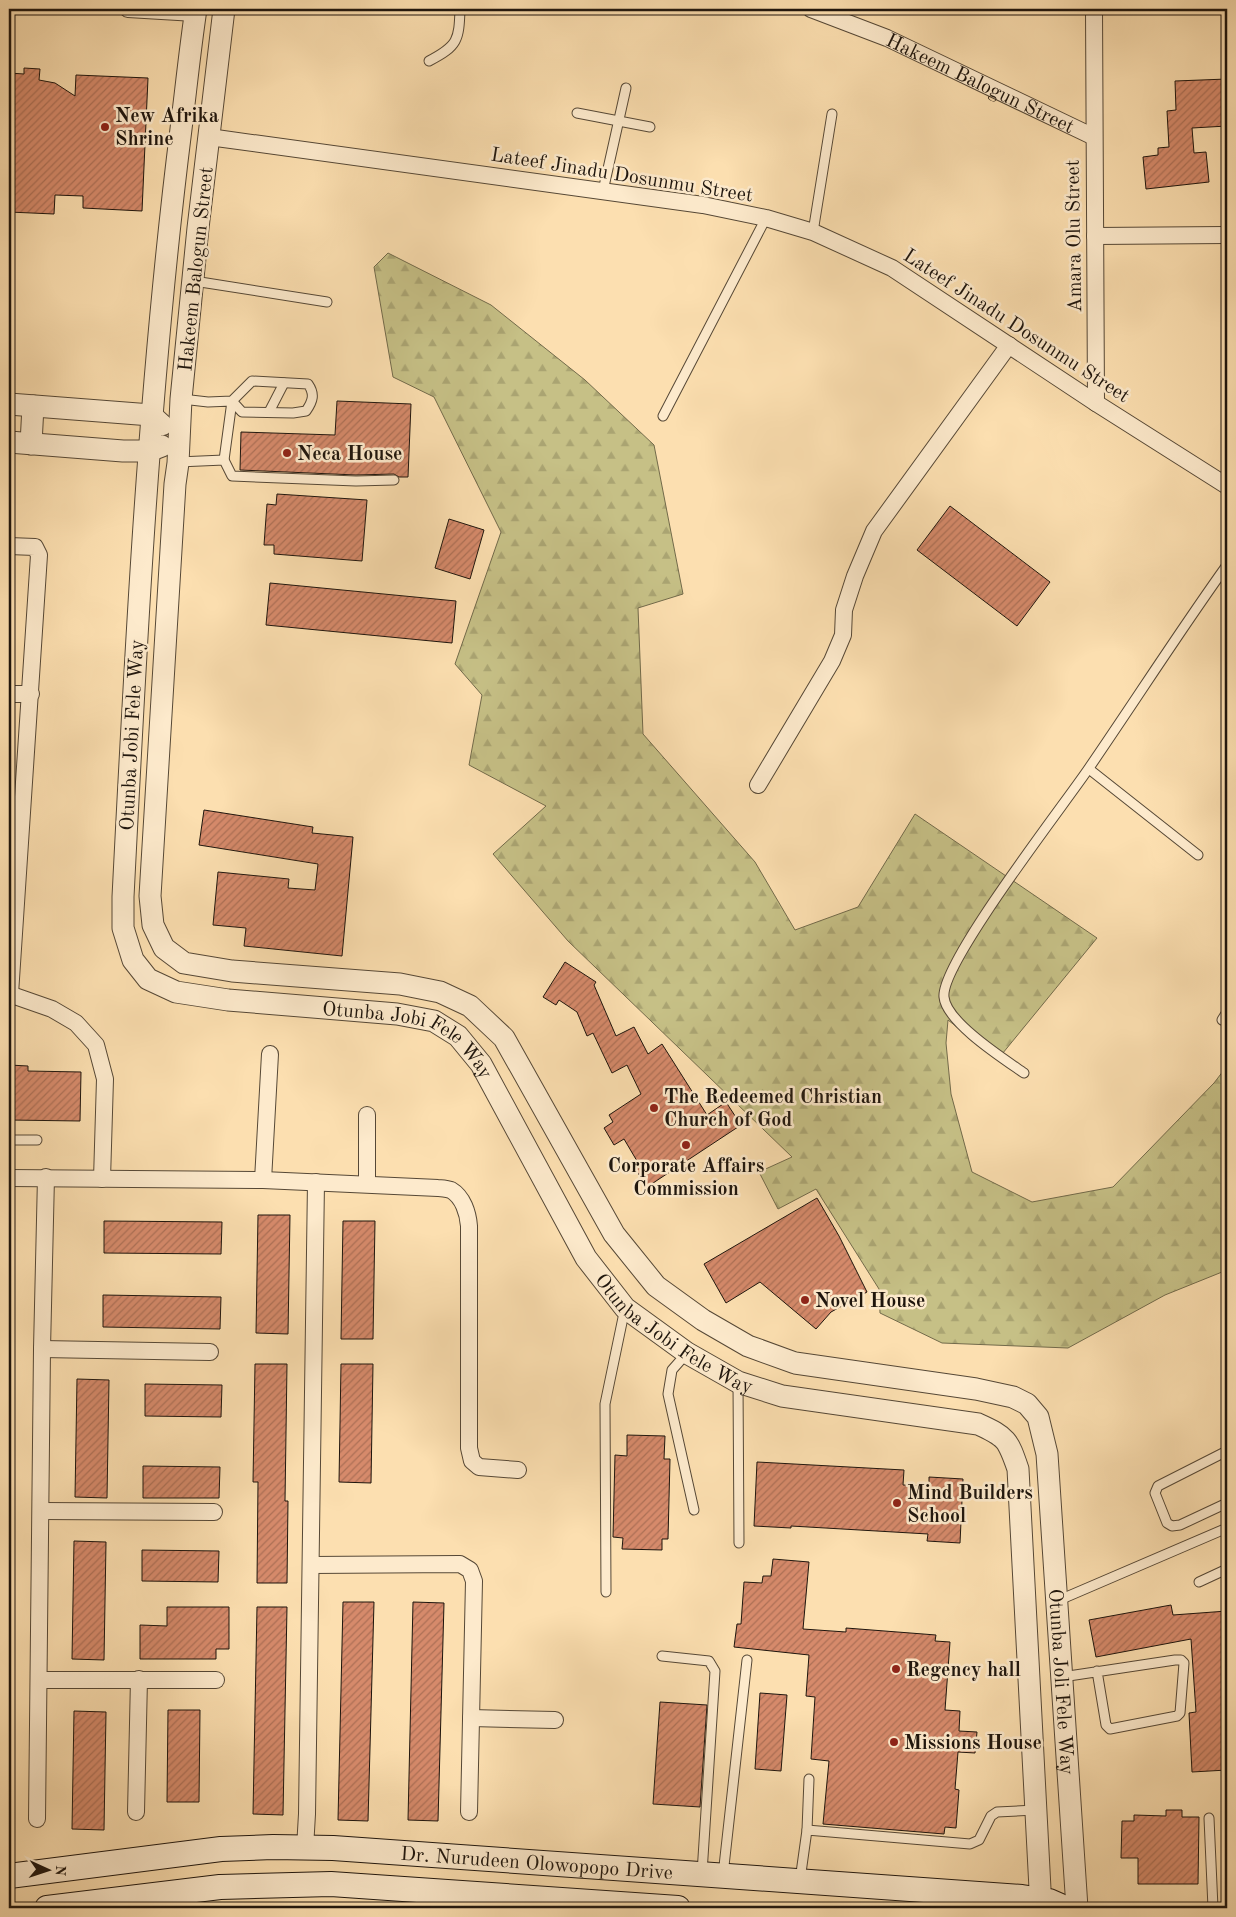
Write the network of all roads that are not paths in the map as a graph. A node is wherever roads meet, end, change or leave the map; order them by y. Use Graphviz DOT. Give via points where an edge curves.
graph roads {
  1 [pos="128,9"];
  2 [pos="224,9"];
  3 [pos="460,9"];
  4 [pos="812,9"];
  5 [pos="1094,9"];
  6 [pos="196,11"];
  7 [pos="429,60"];
  8 [pos="626,88"];
  9 [pos="577,113"];
  10 [pos="832,114"];
  11 [pos="618,121"];
  12 [pos="650,127"];
  13 [pos="209,137"];
  14 [pos="1094,137"];
  15 [pos="604,191"];
  16 [pos="766,218"];
  17 [pos="813,232"];
  18 [pos="1227,235"];
  19 [pos="1095,236"];
  20 [pos="193,281"];
  21 [pos="327,302"];
  22 [pos="1009,345"];
  23 [pos="284,382"];
  24 [pos="182,399"];
  25 [pos="232,401"];
  26 [pos="1096,403"];
  27 [pos="9,404"];
  28 [pos="33,406"];
  29 [pos="268,412"];
  30 [pos="151,415"];
  31 [pos="663,416"];
  32 [pos="178,440"];
  33 [pos="9,442"];
  34 [pos="31,444"];
  35 [pos="148,451"];
  36 [pos="224,460"];
  37 [pos="178,462"];
  38 [pos="394,480"];
  39 [pos="1227,486"];
  40 [pos="9,546"];
  41 [pos="1227,565"];
  42 [pos="9,694"];
  43 [pos="30,694"];
  44 [pos="1089,769"];
  45 [pos="758,785"];
  46 [pos="15,846"];
  47 [pos="1198,855"];
  48 [pos="336,980"];
  49 [pos="9,994"];
  50 [pos="334,1010"];
  51 [pos="270,1054"];
  52 [pos="1024,1073"];
  53 [pos="367,1115"];
  54 [pos="9,1140"];
  55 [pos="36,1140"];
  56 [pos="46,1177"];
  57 [pos="9,1178"];
  58 [pos="102,1179"];
  59 [pos="263,1180"];
  60 [pos="316,1182"];
  61 [pos="366,1184"];
  62 [pos="625,1308"];
  63 [pos="42,1349"];
  64 [pos="210,1352"];
  65 [pos="687,1353"];
  66 [pos="738,1382"];
  67 [pos="1227,1451"];
  68 [pos="1047,1454"];
  69 [pos="1018,1469"];
  70 [pos="518,1470"];
  71 [pos="1227,1503"];
  72 [pos="694,1510"];
  73 [pos="41,1511"];
  74 [pos="214,1512"];
  75 [pos="1227,1528"];
  76 [pos="739,1543"];
  77 [pos="311,1565"];
  78 [pos="1227,1569"];
  79 [pos="1199,1582"];
  80 [pos="606,1592"];
  81 [pos="1056,1602"];
  82 [pos="662,1656"];
  83 [pos="747,1660"];
  84 [pos="1097,1671"];
  85 [pos="139,1679"];
  86 [pos="39,1680"];
  87 [pos="216,1680"];
  88 [pos="1061,1683"];
  89 [pos="1030,1694"];
  90 [pos="471,1718"];
  91 [pos="556,1720"];
  92 [pos="809,1779"];
  93 [pos="1036,1810"];
  94 [pos="136,1812"];
  95 [pos="469,1812"];
  96 [pos="1209,1818"];
  97 [pos="37,1819"];
  98 [pos="807,1830"];
  99 [pos="305,1848"];
  100 [pos="712,1874"];
  101 [pos="9,1876"];
  102 [pos="800,1880"];
  103 [pos="1041,1904"];
  104 [pos="47,1908"];
  105 [pos="678,1908"];
  106 [pos="1065,1908"];
  107 [pos="1076,1908"];
  108 [pos="1213,1908"];
  1 -- 6 [label="street"];
  2 -- 13 [label="street, Hakeem Balogun Street"];
  3 -- 7 [label="lane" via="456,41 444,53"];
  4 -- 14 [label="street, Hakeem Balogun Street" via="887,38"];
  5 -- 14 [label="street, Amara Olu Street"];
  6 -- 30 [label="street, Hakeem Balogun Street" via="170,215"];
  8 -- 11 [label="lane"];
  9 -- 11 [label="lane"];
  10 -- 17 [label="lane"];
  11 -- 12 [label="lane"];
  11 -- 15 [label="lane"];
  13 -- 15 [label="street, Lateef Jinadu Dosunmu Street"];
  13 -- 20 [label="street, Hakeem Balogun Street"];
  14 -- 19 [label="street, Amara Olu Street"];
  15 -- 16 [label="street, Lateef Jinadu Dosunmu Street"];
  16 -- 17 [label="street, Lateef Jinadu Dosunmu Street"];
  16 -- 31 [label="lane"];
  17 -- 22 [label="street, Lateef Jinadu Dosunmu Street" via="892,268"];
  18 -- 19 [label="street"];
  19 -- 26 [label="street, Amara Olu Street"];
  20 -- 21 [label="lane"];
  20 -- 24 [label="street, Hakeem Balogun Street"];
  22 -- 26 [label="street, Lateef Jinadu Dosunmu Street"];
  22 -- 45 [label="street" via="874,530 844,610 843,635 832,661"];
  23 -- 25 [label="lane" via="252,381"];
  23 -- 29 [label="lane"];
  23 -- 29 [label="lane" via="308,384 313,390 312,402 306,411 293,414"];
  24 -- 25 [label="lane"];
  24 -- 32 [label="street, Hakeem Balogun Street"];
  25 -- 29 [label="lane" via="242,412"];
  25 -- 36 [label="lane"];
  26 -- 39 [label="street, Lateef Jinadu Dosunmu Street"];
  27 -- 28 [label="street"];
  28 -- 30 [label="street"];
  28 -- 34 [label="street"];
  30 -- 32 [label="street"];
  30 -- 35 [label="street, Hakeem Balogun Street"];
  32 -- 35 [label="street"];
  32 -- 37 [label="street, Otunba Jobi Fele Way"];
  33 -- 34 [label="street"];
  34 -- 35 [label="street"];
  35 -- 50 [label="street, Otunba Jobi Fele Way" via="123,897 123,928 133,960 148,979 176,992"];
  36 -- 37 [label="lane"];
  36 -- 38 [label="lane" via="232,476"];
  37 -- 48 [label="street, Otunba Jobi Fele Way" via="150,896 153,925 164,948 184,963 232,971"];
  40 -- 43 [label="street" via="35,547 39,555"];
  41 -- 44 [label="lane"];
  42 -- 43 [label="street"];
  43 -- 46 [label="street"];
  44 -- 47 [label="lane"];
  44 -- 52 [label="lane" via="978,924 948,977 945,990 944,997 954,1019"];
  46 -- 49 [label="street"];
  48 -- 50 [label="street"];
  48 -- 68 [label="street, Otunba Jobi Fele Way" via="400,984 440,992 470,1006 504,1038 614,1234 656,1286 703,1320 748,1346 795,1363 976,1388 1013,1397 1027,1404 1038,1417"];
  49 -- 58 [label="street" via="52,1009 76,1023 96,1045 105,1079"];
  50 -- 62 [label="street, Otunba Jobi Fele Way" via="397,1014 434,1021 458,1036 480,1064 586,1258"];
  51 -- 59 [label="street"];
  53 -- 61 [label="street"];
  54 -- 55 [label="lane"];
  56 -- 57 [label="street"];
  56 -- 58 [label="street"];
  56 -- 63 [label="street"];
  58 -- 59 [label="street"];
  59 -- 60 [label="street"];
  60 -- 61 [label="street"];
  60 -- 77 [label="street"];
  61 -- 70 [label="street" via="451,1190 462,1202 468,1214 469,1448 472,1461 479,1467"];
  62 -- 65 [label="street, Otunba Jobi Fele Way"];
  62 -- 80 [label="lane" via="605,1404"];
  63 -- 64 [label="street"];
  63 -- 73 [label="street"];
  65 -- 66 [label="street, Otunba Jobi Fele Way"];
  65 -- 72 [label="lane" via="672,1370 668,1394"];
  66 -- 69 [label="street, Otunba Jobi Fele Way" via="782,1396 978,1424 999,1433 1010,1445"];
  66 -- 76 [label="lane"];
  67 -- 71 [label="lane" via="1158,1486 1155,1493 1167,1523 1172,1526"];
  68 -- 81 [label="street, Otunba Joli Fele Way"];
  69 -- 89 [label="street, Otunba Joli Fele Way"];
  73 -- 74 [label="street"];
  73 -- 86 [label="street"];
  75 -- 81 [label="lane"];
  77 -- 90 [label="street" via="460,1564 470,1570 474,1581"];
  77 -- 99 [label="street"];
  78 -- 79 [label="lane"];
  81 -- 88 [label="street, Otunba Joli Fele Way"];
  82 -- 100 [label="lane" via="709,1661 715,1671"];
  83 -- 100 [label="lane"];
  84 -- 84 [label="lane" via="1106,1725 1110,1729 1180,1713 1184,1664 1181,1660"];
  84 -- 88 [label="lane"];
  85 -- 86 [label="street"];
  85 -- 87 [label="street"];
  85 -- 94 [label="street"];
  86 -- 97 [label="street"];
  88 -- 89 [label="street"];
  88 -- 107 [label="street, Otunba Joli Fele Way"];
  89 -- 93 [label="street, Otunba Joli Fele Way"];
  90 -- 91 [label="street"];
  90 -- 95 [label="street"];
  92 -- 98 [label="lane"];
  93 -- 98 [label="lane" via="997,1812 991,1816 980,1840 970,1844"];
  93 -- 103 [label="street, Otunba Joli Fele Way"];
  96 -- 108 [label="lane"];
  98 -- 102 [label="lane"];
  99 -- 100 [label="main road, Dr. Nurudeen Olowopopo Drive"];
  99 -- 101 [label="main road, Dr. Nurudeen Olowopopo Drive" via="221,1849"];
  100 -- 102 [label="main road, Dr. Nurudeen Olowopopo Drive"];
  102 -- 103 [label="main road, Dr. Nurudeen Olowopopo Drive" via="1022,1896"];
  103 -- 106 [label="main road, Dr. Nurudeen Olowopopo Drive" via="1049,1901"];
  104 -- 105 [label="main road, Dr. Nurudeen Olowopopo Drive" via="220,1887 331,1884"];
}
